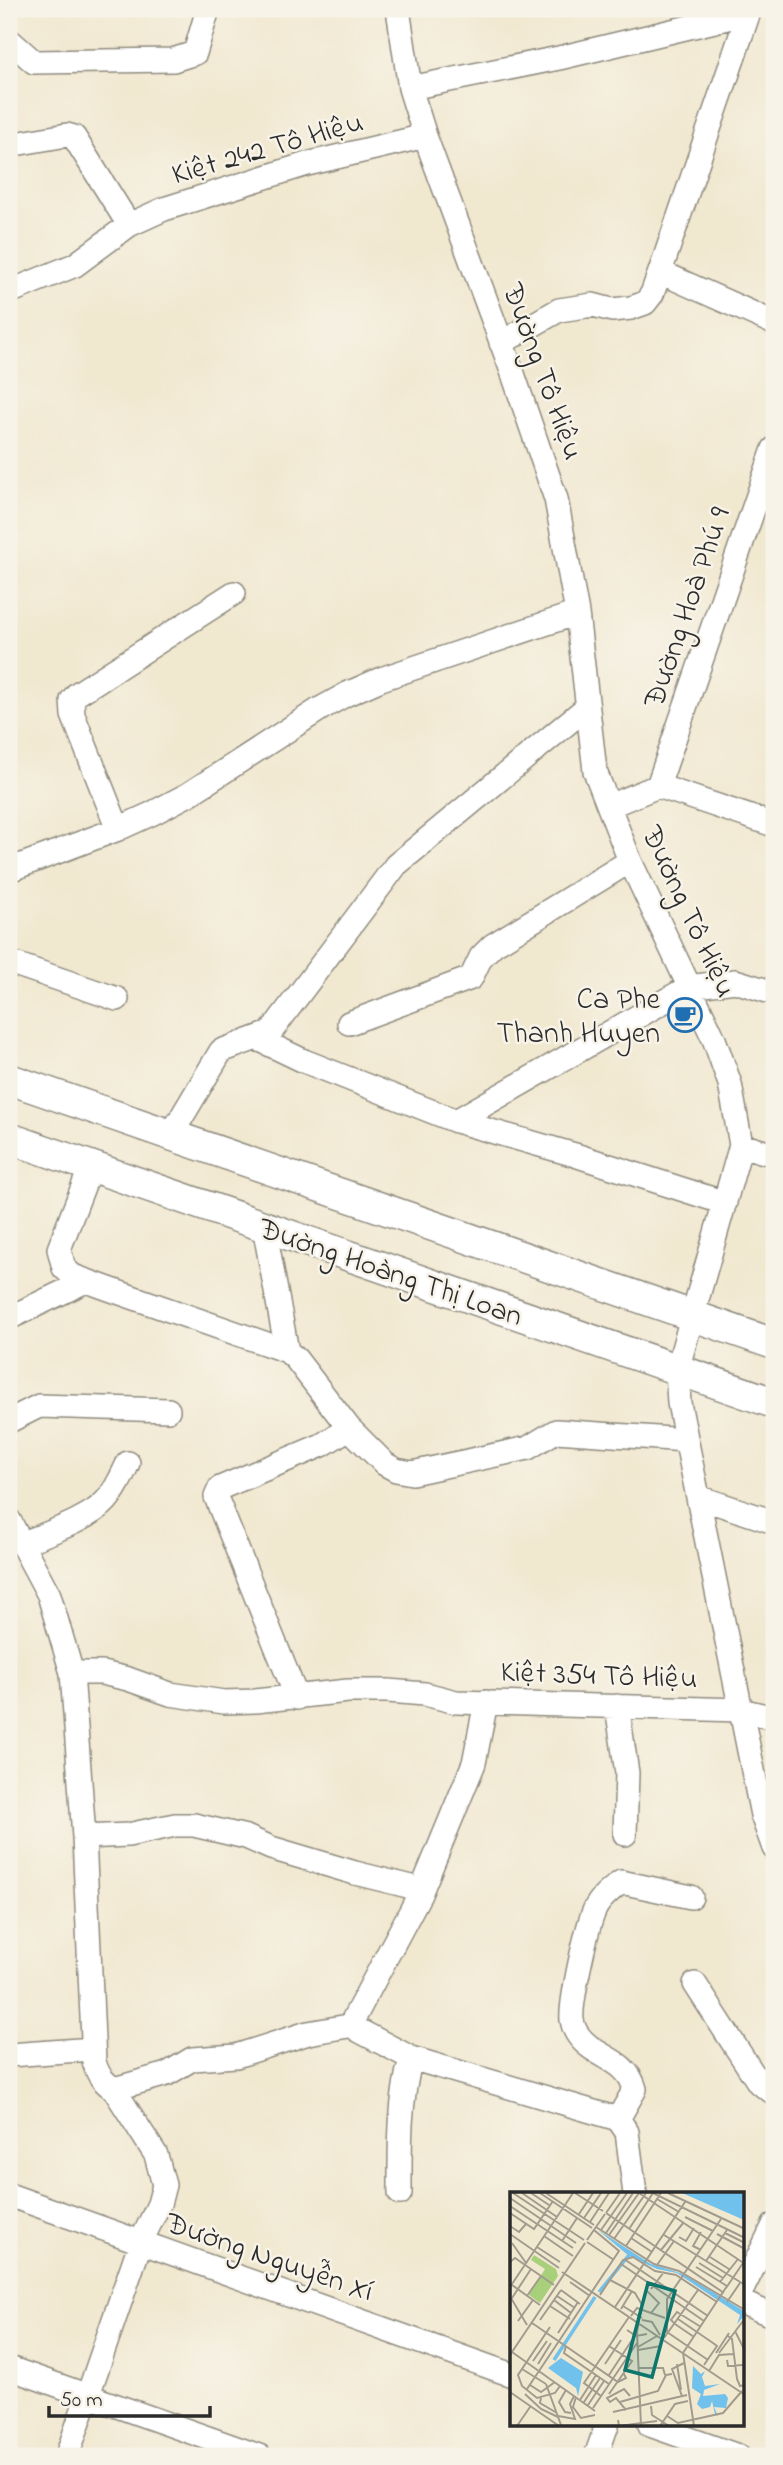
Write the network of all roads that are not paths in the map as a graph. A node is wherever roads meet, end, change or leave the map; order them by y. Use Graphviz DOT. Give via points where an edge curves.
graph roads {
  1 [pos="208,9"];
  2 [pos="397,9"];
  3 [pos="749,11"];
  4 [pos="696,18"];
  5 [pos="9,40"];
  6 [pos="410,88"];
  7 [pos="425,136"];
  8 [pos="9,145"];
  9 [pos="129,225"];
  10 [pos="660,272"];
  11 [pos="9,292"];
  12 [pos="774,323"];
  13 [pos="501,343"];
  14 [pos="774,449"];
  15 [pos="234,593"];
  16 [pos="578,613"];
  17 [pos="587,707"];
  18 [pos="658,786"];
  19 [pos="609,806"];
  20 [pos="774,825"];
  21 [pos="118,829"];
  22 [pos="630,860"];
  23 [pos="9,870"];
  24 [pos="9,962"];
  25 [pos="689,986"];
  26 [pos="774,993"];
  27 [pos="117,999"];
  28 [pos="349,1023"];
  29 [pos="256,1038"];
  30 [pos="9,1079"];
  31 [pos="456,1121"];
  32 [pos="171,1135"];
  33 [pos="9,1138"];
  34 [pos="741,1145"];
  35 [pos="774,1155"];
  36 [pos="90,1166"];
  37 [pos="725,1203"];
  38 [pos="264,1226"];
  39 [pos="86,1281"];
  40 [pos="693,1317"];
  41 [pos="9,1318"];
  42 [pos="774,1344"];
  43 [pos="287,1351"];
  44 [pos="677,1370"];
  45 [pos="774,1403"];
  46 [pos="168,1410"];
  47 [pos="9,1421"];
  48 [pos="349,1428"];
  49 [pos="686,1440"];
  50 [pos="128,1463"];
  51 [pos="698,1497"];
  52 [pos="9,1520"];
  53 [pos="774,1522"];
  54 [pos="22,1544"];
  55 [pos="72,1673"];
  56 [pos="296,1698"];
  57 [pos="486,1702"];
  58 [pos="617,1706"];
  59 [pos="741,1710"];
  60 [pos="774,1718"];
  61 [pos="625,1834"];
  62 [pos="84,1837"];
  63 [pos="774,1848"];
  64 [pos="420,1889"];
  65 [pos="691,1897"];
  66 [pos="695,1984"];
  67 [pos="354,2025"];
  68 [pos="93,2049"];
  69 [pos="9,2055"];
  70 [pos="411,2058"];
  71 [pos="114,2089"];
  72 [pos="774,2093"];
  73 [pos="618,2119"];
  74 [pos="635,2192"];
  75 [pos="400,2193"];
  76 [pos="9,2195"];
  77 [pos="774,2225"];
  78 [pos="140,2244"];
  79 [pos="749,2260"];
  80 [pos="744,2283"];
  81 [pos="744,2303"];
  82 [pos="774,2316"];
  83 [pos="9,2368"];
  84 [pos="510,2374"];
  85 [pos="88,2396"];
  86 [pos="607,2426"];
  87 [pos="665,2427"];
  88 [pos="250,2455"];
  89 [pos="67,2456"];
  90 [pos="596,2456"];
  91 [pos="738,2456"];
  1 -- 5 [label="street" via="195,53 173,60 34,62"];
  2 -- 6 [label="street, Đường Tô Hiệu"];
  3 -- 4 [label="street"];
  3 -- 10 [label="street"];
  4 -- 6 [label="street" via="546,61"];
  6 -- 7 [label="street, Đường Tô Hiệu"];
  7 -- 9 [label="street, Kiệt 242 Tô Hiệu" via="307,164 201,196"];
  7 -- 13 [label="street, Đường Tô Hiệu"];
  8 -- 9 [label="street" via="74,137"];
  9 -- 11 [label="street, Kiệt 242 Tô Hiệu" via="75,265"];
  10 -- 12 [label="street"];
  10 -- 13 [label="street" via="645,303 612,310 593,305 559,310"];
  13 -- 16 [label="street, Đường Tô Hiệu" via="556,499"];
  14 -- 18 [label="street, Đường Hoà Phú 9"];
  15 -- 21 [label="street" via="72,700 73,715"];
  16 -- 17 [label="street, Đường Tô Hiệu"];
  16 -- 21 [label="street" via="347,694 189,794"];
  17 -- 19 [label="street, Đường Tô Hiệu" via="595,771"];
  17 -- 29 [label="street" via="396,865 270,1033"];
  18 -- 19 [label="street"];
  18 -- 20 [label="street"];
  19 -- 22 [label="street, Đường Tô Hiệu"];
  21 -- 23 [label="street"];
  22 -- 25 [label="street, Đường Tô Hiệu"];
  22 -- 28 [label="street" via="493,945 471,978"];
  24 -- 27 [label="street"];
  25 -- 26 [label="street" via="735,981"];
  25 -- 31 [label="street"];
  25 -- 34 [label="street, Đường Tô Hiệu" via="730,1084"];
  29 -- 31 [label="street"];
  29 -- 32 [label="street" via="221,1052"];
  30 -- 32 [label="main road, Đường Hoàng Thị Loan"];
  31 -- 37 [label="street"];
  32 -- 40 [label="main road, Đường Hoàng Thị Loan"];
  33 -- 36 [label="main road, Đường Hoàng Thị Loan"];
  34 -- 35 [label="street"];
  34 -- 37 [label="street, Đường Tô Hiệu"];
  36 -- 38 [label="main road, Đường Hoàng Thị Loan"];
  36 -- 39 [label="street" via="59,1249 64,1268"];
  37 -- 40 [label="street, Đường Tô Hiệu"];
  38 -- 43 [label="street"];
  38 -- 44 [label="main road, Đường Hoàng Thị Loan"];
  39 -- 41 [label="street"];
  39 -- 43 [label="street"];
  40 -- 42 [label="main road, Đường Hoàng Thị Loan"];
  40 -- 44 [label="street, Đường Tô Hiệu"];
  43 -- 48 [label="street"];
  44 -- 45 [label="main road, Đường Hoàng Thị Loan"];
  44 -- 49 [label="street, Đường Tô Hiệu"];
  46 -- 47 [label="street" via="39,1406"];
  48 -- 49 [label="street" via="385,1464 412,1473 528,1448 556,1431"];
  48 -- 56 [label="street" via="322,1445 220,1488 216,1497"];
  49 -- 51 [label="street, Đường Tô Hiệu"];
  50 -- 54 [label="street" via="104,1503"];
  51 -- 53 [label="street"];
  51 -- 59 [label="street, Đường Tô Hiệu"];
  52 -- 54 [label="street"];
  54 -- 55 [label="street" via="49,1595"];
  55 -- 56 [label="street, Kiệt 354 Tô Hiệu" via="102,1673 194,1699"];
  55 -- 62 [label="street"];
  56 -- 57 [label="street, Kiệt 354 Tô Hiệu" via="388,1690 456,1702"];
  57 -- 58 [label="street, Kiệt 354 Tô Hiệu"];
  57 -- 64 [label="street" via="474,1763"];
  58 -- 59 [label="street, Kiệt 354 Tô Hiệu"];
  58 -- 61 [label="street" via="627,1773"];
  59 -- 60 [label="street, Kiệt 354 Tô Hiệu"];
  59 -- 63 [label="street, Đường Tô Hiệu" via="762,1815"];
  62 -- 64 [label="street" via="194,1825"];
  62 -- 68 [label="street"];
  64 -- 67 [label="street"];
  65 -- 73 [label="street" via="621,1882 595,1908 580,1961 572,2018 586,2045 631,2076 635,2089"];
  66 -- 72 [label="street" via="759,2083"];
  67 -- 70 [label="street"];
  67 -- 71 [label="street" via="308,2033 236,2056 192,2059 167,2074"];
  68 -- 69 [label="street"];
  68 -- 71 [label="street" via="98,2074"];
  70 -- 73 [label="street"];
  70 -- 75 [label="street" via="400,2131"];
  71 -- 78 [label="street" via="156,2155 164,2185"];
  73 -- 74 [label="street" via="627,2132"];
  76 -- 78 [label="street, Đường Nguyễn Xí"];
  77 -- 79 [label="street"];
  78 -- 84 [label="street, Đường Nguyễn Xí"];
  78 -- 85 [label="street"];
  79 -- 80 [label="street"];
  81 -- 82 [label="street"];
  83 -- 85 [label="street"];
  85 -- 88 [label="street"];
  85 -- 89 [label="street"];
  86 -- 90 [label="street"];
  87 -- 91 [label="street"];
}
